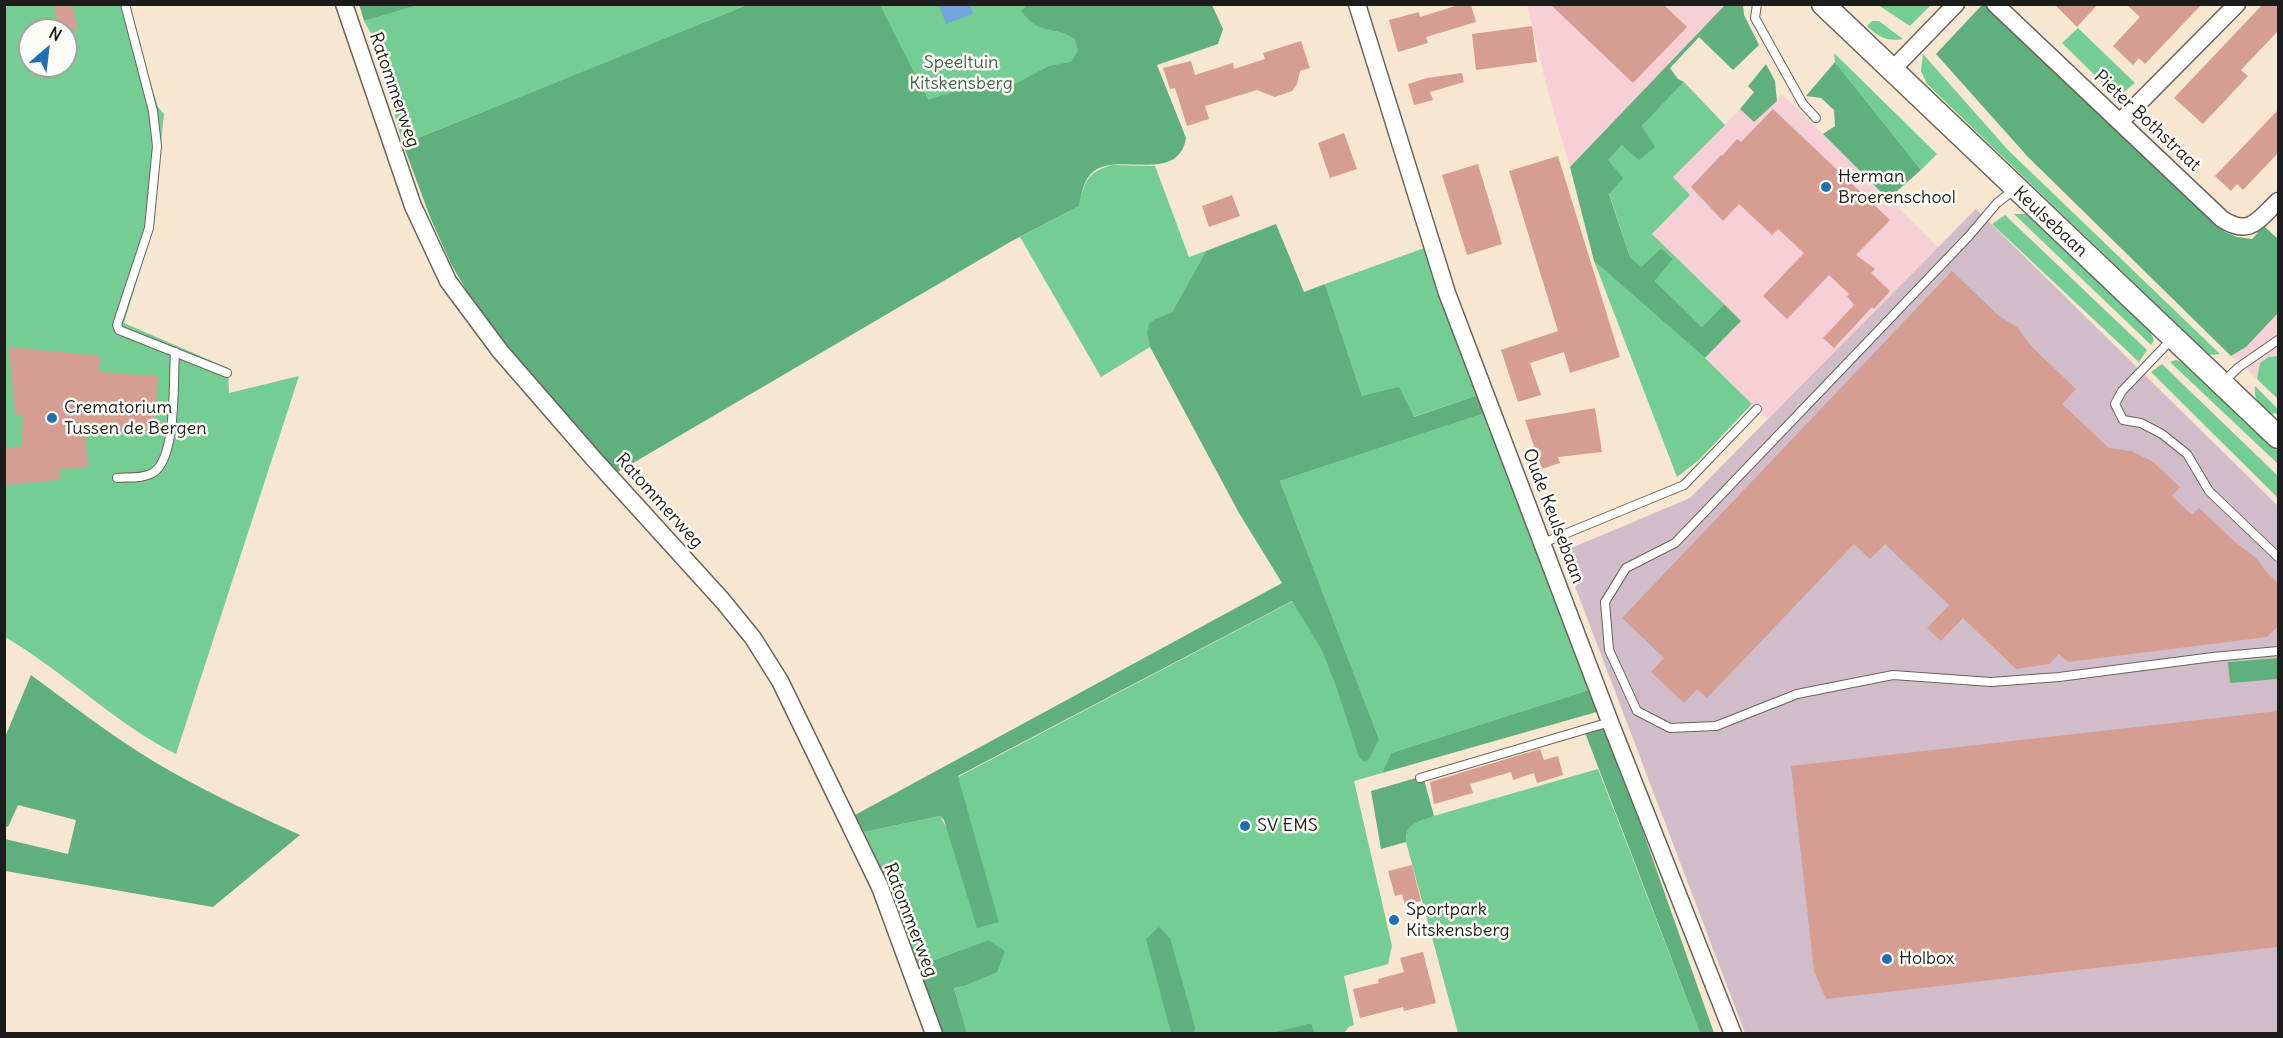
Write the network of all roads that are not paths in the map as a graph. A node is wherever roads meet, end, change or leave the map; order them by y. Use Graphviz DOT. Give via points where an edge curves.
graph roads {
  1 [pos="125,4"];
  2 [pos="344,4"];
  3 [pos="1357,4"];
  4 [pos="1757,4"];
  5 [pos="1823,4"];
  6 [pos="1956,4"];
  7 [pos="1995,4"];
  8 [pos="2237,4"];
  9 [pos="1892,70"];
  10 [pos="1816,118"];
  11 [pos="2120,122"];
  12 [pos="2015,189"];
  13 [pos="2278,201"];
  14 [pos="2173,338"];
  15 [pos="2278,340"];
  16 [pos="175,352"];
  17 [pos="227,373"];
  18 [pos="2221,383"];
  19 [pos="1757,409"];
  20 [pos="2278,437"];
  21 [pos="117,478"];
  22 [pos="1543,543"];
  23 [pos="2278,557"];
  24 [pos="2278,651"];
  25 [pos="1610,722"];
  26 [pos="1420,778"];
  27 [pos="934,1034"];
  28 [pos="1733,1034"];
  1 -- 16 [label="lane" via="153,111 157,146 149,228 117,325 119,330"];
  2 -- 27 [label="street, Ratommerweg" via="413,206 448,281 508,360 753,638 780,681 880,887"];
  3 -- 22 [label="street, Oude Keulsebaan" via="1448,293"];
  4 -- 10 [label="lane" via="1755,18 1803,104"];
  5 -- 9 [label="street, Keulsebaan"];
  6 -- 9 [label="street"];
  7 -- 11 [label="street, Pieter Bothstraat"];
  8 -- 11 [label="street"];
  9 -- 12 [label="street, Keulsebaan"];
  11 -- 13 [label="street, Pieter Bothstraat" via="2234,226 2244,228 2255,222"];
  12 -- 14 [label="street, Keulsebaan"];
  12 -- 24 [label="lane" via="1997,203 1675,543 1626,568 1605,602 1607,631 1609,651 1638,711 1670,728 1716,726 1797,694 1893,675 1991,681 2059,677"];
  14 -- 18 [label="street, Keulsebaan"];
  14 -- 23 [label="lane" via="2122,391 2115,404 2123,420 2141,423 2162,434 2187,454 2209,491"];
  15 -- 18 [label="lane"];
  16 -- 17 [label="lane"];
  16 -- 21 [label="lane" via="171,439 165,459 153,473"];
  18 -- 20 [label="street, Keulsebaan"];
  19 -- 22 [label="lane" via="1684,485"];
  22 -- 25 [label="street, Oude Keulsebaan"];
  25 -- 26 [label="lane"];
  25 -- 28 [label="street, Oude Keulsebaan"];
}
